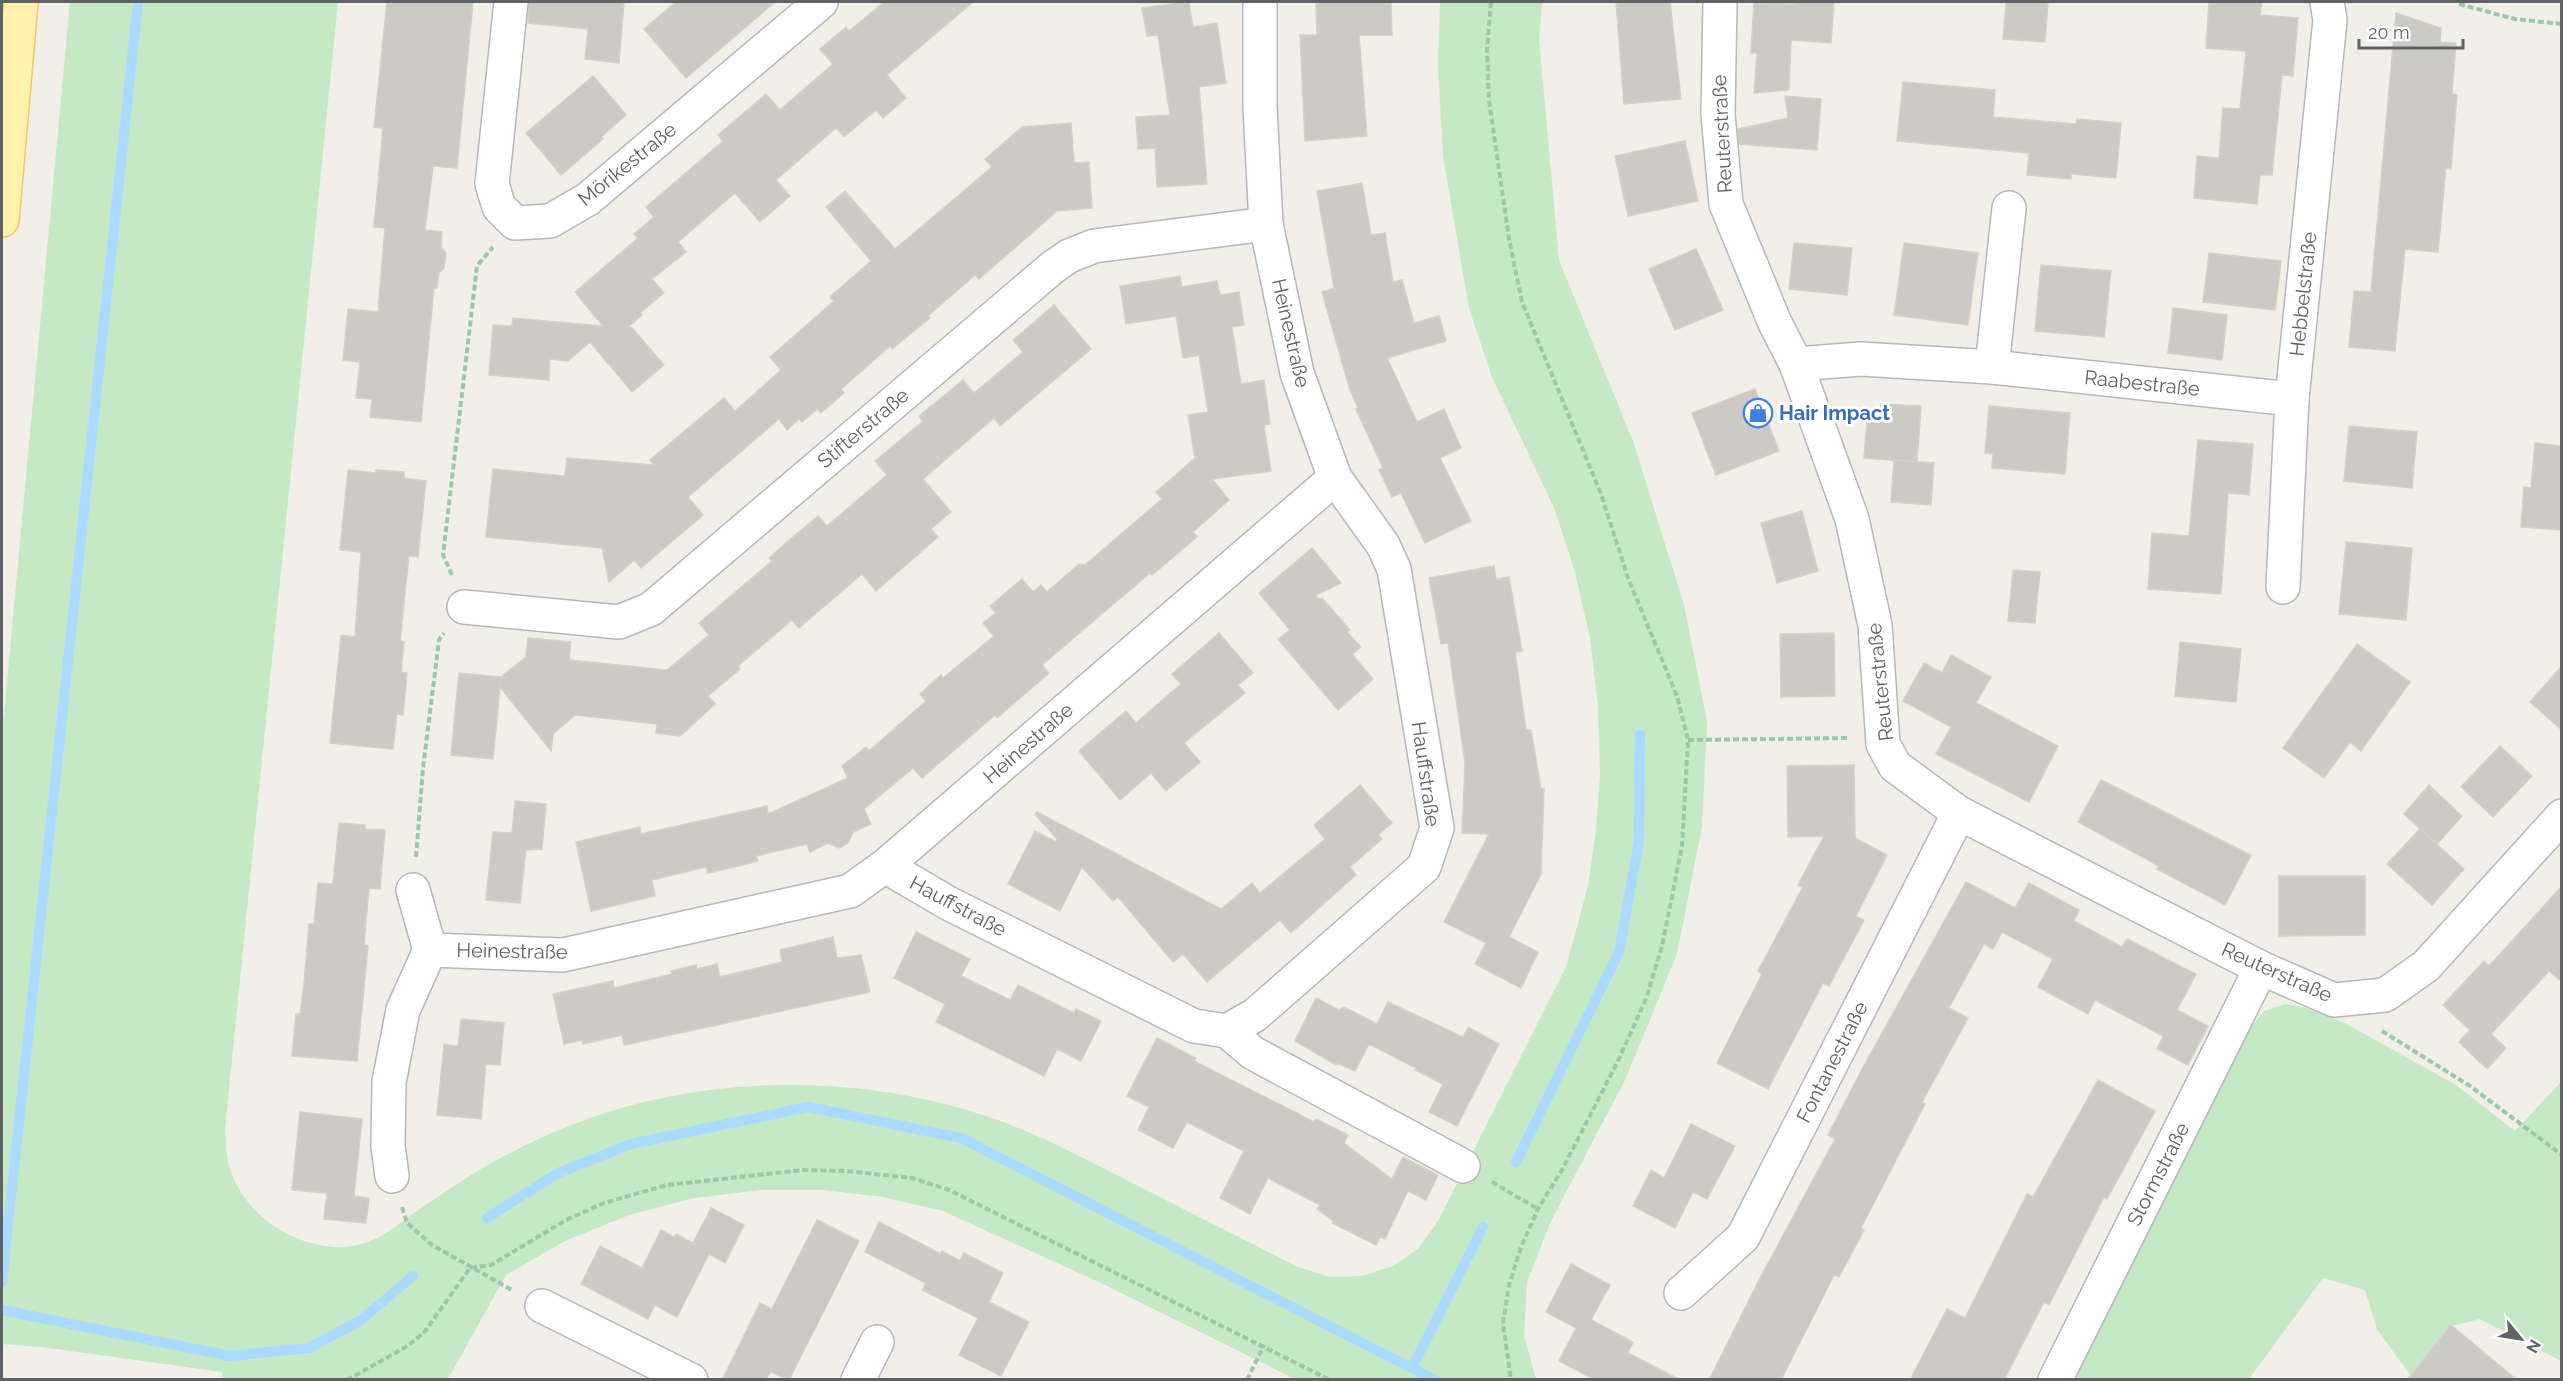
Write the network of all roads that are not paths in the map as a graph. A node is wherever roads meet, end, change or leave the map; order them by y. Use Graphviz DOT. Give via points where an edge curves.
graph roads {
  1 [pos="21,2"];
  2 [pos="511,2"];
  3 [pos="821,2"];
  4 [pos="1260,2"];
  5 [pos="1720,2"];
  6 [pos="2327,2"];
  7 [pos="2008,208"];
  8 [pos="2,220"];
  9 [pos="1266,224"];
  10 [pos="1796,364"];
  11 [pos="1992,367"];
  12 [pos="2292,399"];
  13 [pos="1335,477"];
  14 [pos="2283,587"];
  15 [pos="464,607"];
  16 [pos="1959,813"];
  17 [pos="2562,816"];
  18 [pos="885,866"];
  19 [pos="413,890"];
  20 [pos="430,950"];
  21 [pos="2261,968"];
  22 [pos="1227,1031"];
  23 [pos="1463,1166"];
  24 [pos="392,1176"];
  25 [pos="1680,1293"];
  26 [pos="542,1306"];
  27 [pos="878,1342"];
  28 [pos="691,1380"];
  29 [pos="858,1380"];
  30 [pos="2055,1380"];
  1 -- 8 [label="main road"];
  2 -- 3 [label="street, Mörikestraße" via="492,184 499,207 515,223 550,221 588,199"];
  4 -- 9 [label="street, Heinestraße"];
  5 -- 10 [label="street, Reuterstraße" via="1718,114 1726,204"];
  6 -- 12 [label="street, Hebbelstraße" via="2330,20"];
  7 -- 11 [label="street"];
  9 -- 13 [label="street, Heinestraße" via="1297,373"];
  9 -- 15 [label="street, Stifterstraße" via="1094,246 1069,256 651,609 619,622"];
  10 -- 11 [label="street, Raabestraße" via="1861,358"];
  10 -- 16 [label="street, Reuterstraße" via="1857,543 1875,625 1883,744 1895,766"];
  11 -- 12 [label="street, Raabestraße"];
  12 -- 14 [label="street, Hebbelstraße"];
  13 -- 18 [label="street, Heinestraße"];
  13 -- 22 [label="street, Hauffstraße" via="1383,545 1394,569 1437,828 1424,867 1255,1015"];
  16 -- 21 [label="street, Reuterstraße"];
  16 -- 25 [label="street, Fontanestraße" via="1743,1237"];
  17 -- 21 [label="street, Reuterstraße" via="2426,966 2385,995 2334,1000"];
  18 -- 20 [label="street, Heinestraße" via="850,891 563,955"];
  18 -- 22 [label="street, Hauffstraße" via="948,903 1194,1026"];
  19 -- 20 [label="street"];
  20 -- 24 [label="street, Heinestraße" via="403,1010 389,1082 388,1146"];
  21 -- 30 [label="street, Stormstraße"];
  22 -- 23 [label="street" via="1253,1053"];
  26 -- 28 [label="street"];
  27 -- 29 [label="street"];
}
